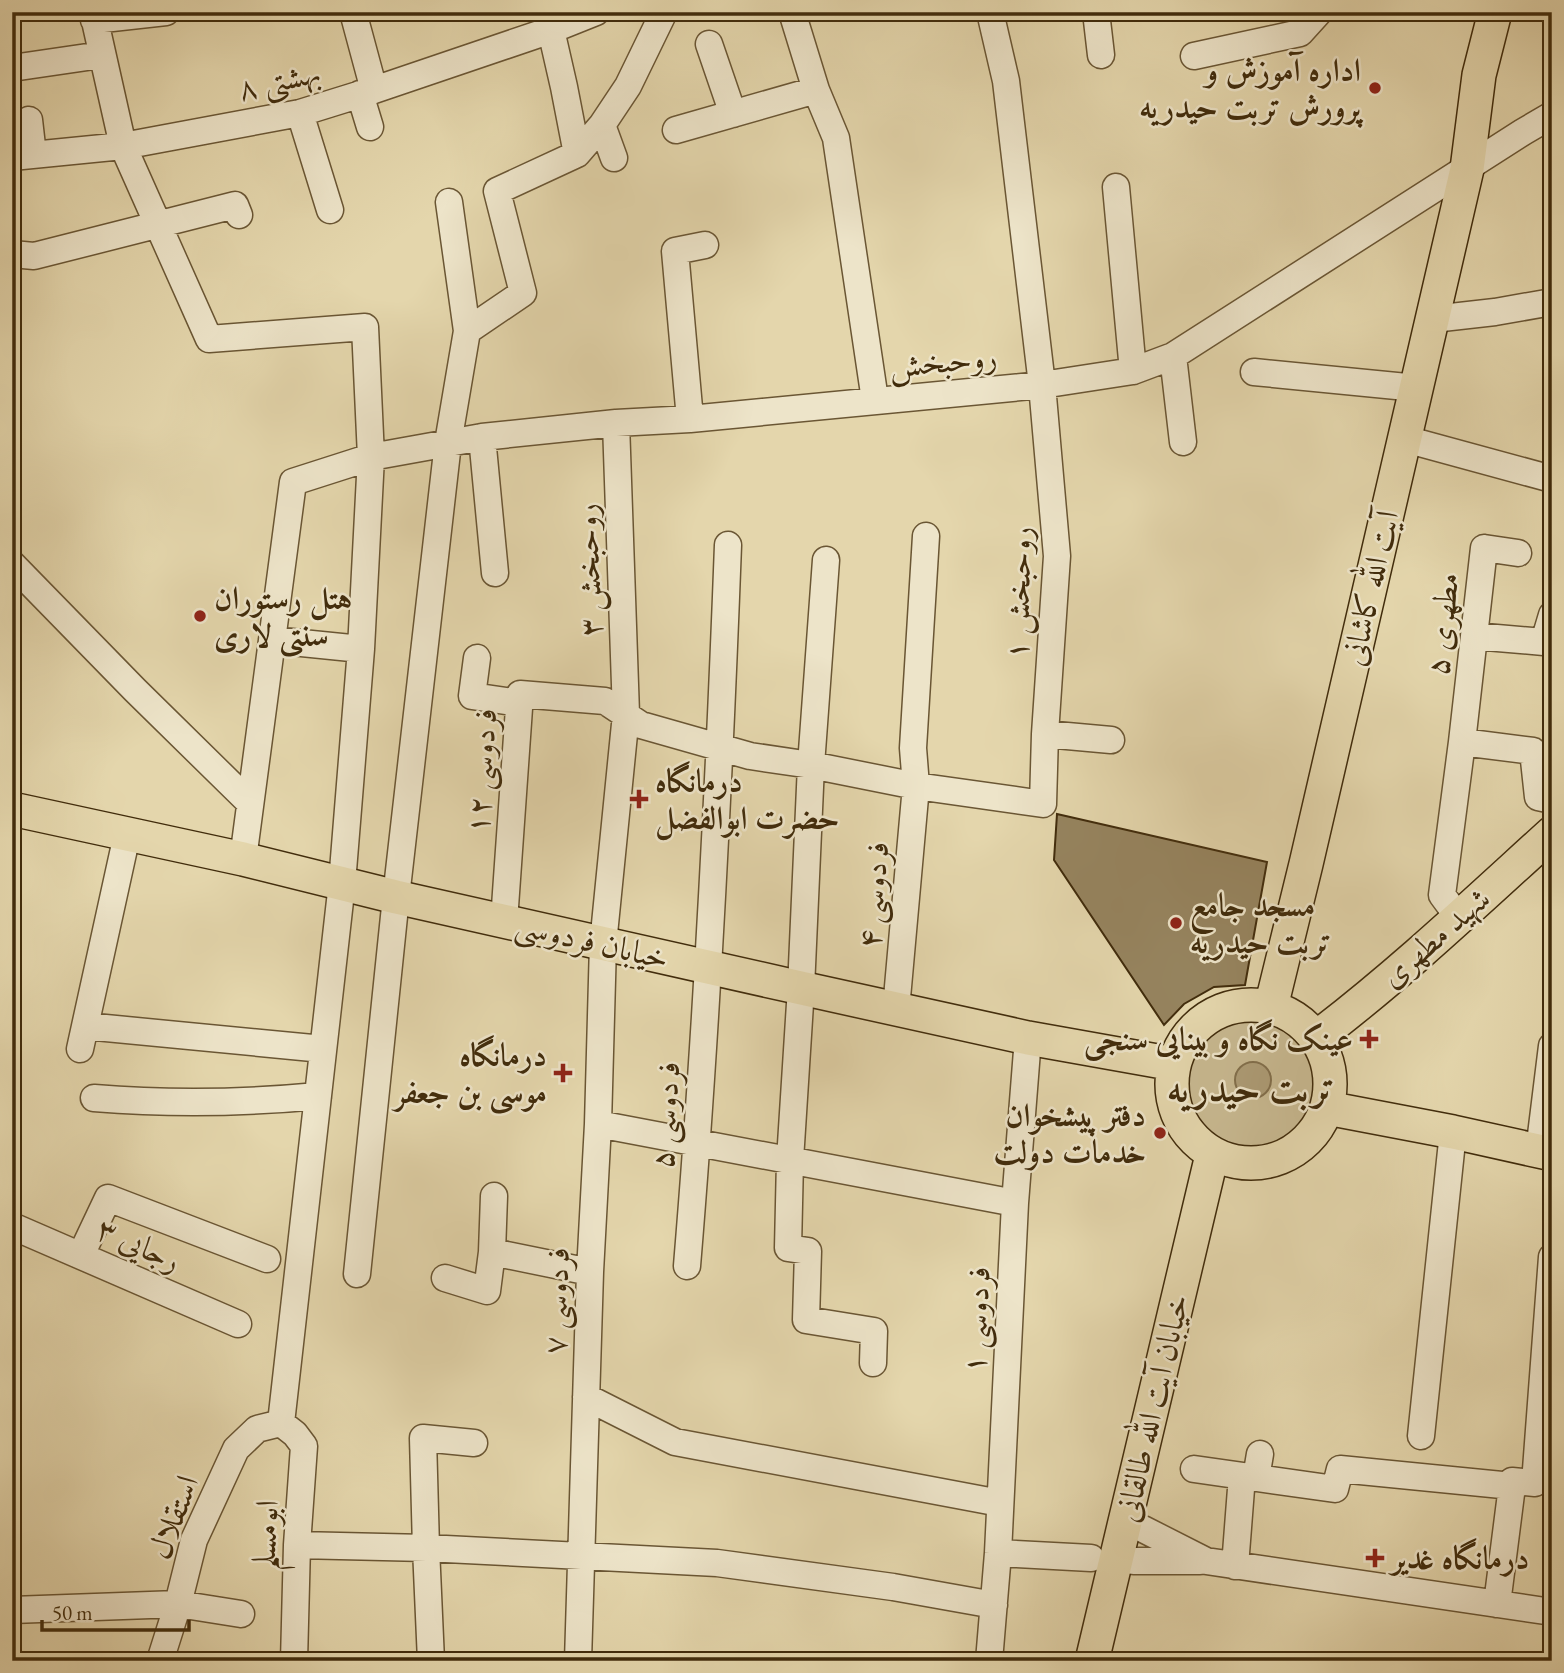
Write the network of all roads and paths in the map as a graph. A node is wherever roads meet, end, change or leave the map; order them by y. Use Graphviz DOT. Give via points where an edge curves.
graph roads {
  1 [pos="166,12"];
  2 [pos="353,12"];
  3 [pos="596,12"];
  4 [pos="664,12"];
  5 [pos="792,12"];
  6 [pos="990,12"];
  7 [pos="1096,12"];
  8 [pos="1320,12"];
  9 [pos="1495,12"];
  10 [pos="1518,12"];
  11 [pos="94,16"];
  12 [pos="549,21"];
  13 [pos="709,44"];
  14 [pos="102,55"];
  15 [pos="1101,55"];
  16 [pos="1194,56"];
  17 [pos="12,68"];
  18 [pos="816,90"];
  19 [pos="367,92"];
  20 [pos="300,113"];
  21 [pos="733,114"];
  22 [pos="1552,115"];
  23 [pos="29,120"];
  24 [pos="601,125"];
  25 [pos="370,127"];
  26 [pos="676,130"];
  27 [pos="123,146"];
  28 [pos="577,154"];
  29 [pos="23,156"];
  30 [pos="614,158"];
  31 [pos="1467,169"];
  32 [pos="1116,187"];
  33 [pos="449,202"];
  34 [pos="330,210"];
  35 [pos="239,215"];
  36 [pos="157,225"];
  37 [pos="705,245"];
  38 [pos="12,254"];
  39 [pos="1551,308"];
  40 [pos="1433,319"];
  41 [pos="467,331"];
  42 [pos="1173,356"];
  43 [pos="1133,371"];
  44 [pos="1254,372"];
  45 [pos="1042,385"];
  46 [pos="1417,388"];
  47 [pos="875,401"];
  48 [pos="690,419"];
  49 [pos="616,423"];
  50 [pos="482,437"];
  51 [pos="1405,439"];
  52 [pos="1183,442"];
  53 [pos="448,443"];
  54 [pos="371,457"];
  55 [pos="1552,479"];
  56 [pos="926,536"];
  57 [pos="728,545"];
  58 [pos="1518,553"];
  59 [pos="826,559"];
  60 [pos="12,564"];
  61 [pos="495,573"];
  62 [pos="1552,615"];
  63 [pos="1474,636"];
  64 [pos="272,640"];
  65 [pos="361,649"];
  66 [pos="477,657"];
  67 [pos="519,703"];
  68 [pos="626,714"];
  69 [pos="1045,734"];
  70 [pos="1111,740"];
  71 [pos="1462,742"];
  72 [pos="720,747"];
  73 [pos="811,765"];
  74 [pos="916,786"];
  75 [pos="1552,800"];
  76 [pos="250,803"];
  77 [pos="12,809"];
  78 [pos="1552,833"];
  79 [pos="127,835"];
  80 [pos="243,859"];
  81 [pos="342,883"];
  82 [pos="396,897"];
  83 [pos="1451,906"];
  84 [pos="504,921"];
  85 [pos="603,944"];
  86 [pos="708,968"];
  87 [pos="1281,971"];
  88 [pos="801,988"];
  89 [pos="1271,1007"];
  90 [pos="896,1009"];
  91 [pos="1328,1029"];
  92 [pos="1028,1038"];
  93 [pos="1552,1046"];
  94 [pos="323,1049"];
  95 [pos="1174,1064"];
  96 [pos="318,1096"];
  97 [pos="94,1098"];
  98 [pos="1327,1108"];
  99 [pos="598,1124"];
  100 [pos="1453,1132"];
  101 [pos="697,1143"];
  102 [pos="1545,1153"];
  103 [pos="1221,1158"];
  104 [pos="790,1160"];
  105 [pos="495,1196"];
  106 [pos="1015,1203"];
  107 [pos="12,1226"];
  108 [pos="492,1252"];
  109 [pos="81,1255"];
  110 [pos="1552,1257"];
  111 [pos="267,1259"];
  112 [pos="687,1266"];
  113 [pos="590,1272"];
  114 [pos="357,1274"];
  115 [pos="445,1278"];
  116 [pos="238,1324"];
  117 [pos="873,1363"];
  118 [pos="586,1397"];
  119 [pos="281,1423"];
  120 [pos="1421,1436"];
  121 [pos="474,1443"];
  122 [pos="1194,1469"];
  123 [pos="1252,1470"];
  124 [pos="1512,1486"];
  125 [pos="1000,1503"];
  126 [pos="1143,1529"];
  127 [pos="297,1545"];
  128 [pos="426,1548"];
  129 [pos="998,1553"];
  130 [pos="581,1555"];
  131 [pos="1114,1560"];
  132 [pos="1206,1561"];
  133 [pos="1235,1566"];
  134 [pos="178,1604"];
  135 [pos="1497,1604"];
  136 [pos="994,1605"];
  137 [pos="12,1610"];
  138 [pos="1552,1612"];
  139 [pos="241,1614"];
  140 [pos="160,1661"];
  141 [pos="295,1661"];
  142 [pos="432,1661"];
  143 [pos="578,1661"];
  144 [pos="989,1661"];
  145 [pos="1092,1661"];
  146 [pos="1111,1661"];
  1 -- 11 [label="street"];
  2 -- 19 [label="street"];
  3 -- 12 [label="street, بهشتی ۸"];
  4 -- 24 [label="street" via="628,86"];
  5 -- 18 [label="street"];
  6 -- 45 [label="street, روحبخش ۱" via="1006,81"];
  7 -- 15 [label="street"];
  8 -- 16 [label="street" via="1300,33"];
  9 -- 31 [label="main road, آیت الله کاشانی" via="1479,75"];
  10 -- 31 [label="main road, آیت الله کاشانی" via="1502,80"];
  11 -- 14 [label="street"];
  12 -- 19 [label="street, بهشتی ۸"];
  12 -- 28 [label="street"];
  13 -- 21 [label="street"];
  14 -- 17 [label="street"];
  14 -- 27 [label="street"];
  18 -- 21 [label="street"];
  18 -- 47 [label="street" via="836,138"];
  19 -- 20 [label="street, بهشتی ۸"];
  19 -- 25 [label="street"];
  20 -- 27 [label="street, بهشتی ۸"];
  20 -- 34 [label="street"];
  21 -- 26 [label="street"];
  22 -- 31 [label="street, روحبخش"];
  23 -- 29 [label="street"];
  24 -- 28 [label="street"];
  24 -- 30 [label="street"];
  27 -- 29 [label="street, بهشتی ۸"];
  27 -- 36 [label="street"];
  28 -- 41 [label="street" via="497,191 523,293"];
  31 -- 40 [label="main road, آیت الله کاشانی"];
  31 -- 42 [label="street, روحبخش"];
  32 -- 43 [label="street"];
  33 -- 41 [label="street"];
  35 -- 36 [label="street" via="235,205"];
  36 -- 38 [label="street" via="34,256"];
  36 -- 54 [label="street" via="209,339 365,327"];
  37 -- 48 [label="street" via="675,251"];
  39 -- 40 [label="street"];
  40 -- 46 [label="main road, آیت الله کاشانی"];
  41 -- 53 [label="street"];
  42 -- 43 [label="street, روحبخش"];
  42 -- 52 [label="street"];
  43 -- 45 [label="street, روحبخش"];
  44 -- 46 [label="street"];
  45 -- 47 [label="street, روحبخش"];
  45 -- 69 [label="street, روحبخش ۱" via="1057,556"];
  46 -- 51 [label="main road, آیت الله کاشانی"];
  47 -- 48 [label="street, روحبخش"];
  48 -- 49 [label="street, روحبخش"];
  49 -- 50 [label="street, روحبخش"];
  49 -- 68 [label="street, روحبخش ۳"];
  50 -- 53 [label="street, روحبخش"];
  50 -- 61 [label="street"];
  51 -- 55 [label="street"];
  51 -- 87 [label="main road, آیت الله کاشانی"];
  53 -- 54 [label="street, روحبخش"];
  53 -- 82 [label="street"];
  54 -- 64 [label="street, روحبخش" via="293,482"];
  54 -- 65 [label="street"];
  56 -- 74 [label="street, فردوسی ۴" via="913,748"];
  57 -- 72 [label="street, فردوسی ۵"];
  58 -- 63 [label="street, مطهری ۵" via="1484,548"];
  59 -- 73 [label="street"];
  60 -- 76 [label="street"];
  62 -- 63 [label="street" via="1544,642"];
  63 -- 71 [label="street, مطهری ۵"];
  64 -- 65 [label="street"];
  64 -- 76 [label="street"];
  65 -- 81 [label="street"];
  66 -- 67 [label="street" via="472,696"];
  67 -- 68 [label="street, فردوسی ۱۲" via="520,694 605,701"];
  67 -- 84 [label="street, فردوسی ۱۲"];
  68 -- 72 [label="street" via="641,725"];
  68 -- 85 [label="street, روحبخش ۳"];
  69 -- 70 [label="street"];
  69 -- 74 [label="street, روحبخش ۱" via="1043,804"];
  71 -- 75 [label="street" via="1533,751 1538,797"];
  71 -- 83 [label="street, مطهری ۵"];
  72 -- 73 [label="street"];
  72 -- 86 [label="street, فردوسی ۵"];
  73 -- 74 [label="street"];
  73 -- 88 [label="street"];
  74 -- 90 [label="street, فردوسی ۴"];
  76 -- 80 [label="street"];
  77 -- 79 [label="main road, خیابان فردوسی"];
  78 -- 83 [label="main road, شهید مطهری"];
  79 -- 80 [label="main road, خیابان فردوسی"];
  79 -- 94 [label="street" via="82,1037"];
  80 -- 81 [label="main road, خیابان فردوسی"];
  81 -- 82 [label="main road, خیابان فردوسی"];
  81 -- 94 [label="street"];
  82 -- 84 [label="main road, خیابان فردوسی"];
  82 -- 114 [label="street"];
  83 -- 91 [label="main road, شهید مطهری"];
  84 -- 85 [label="main road, خیابان فردوسی"];
  85 -- 86 [label="main road, خیابان فردوسی"];
  85 -- 99 [label="street, فردوسی ۷"];
  86 -- 88 [label="main road, خیابان فردوسی"];
  86 -- 101 [label="street, فردوسی ۵"];
  87 -- 89 [label="main road, آیت الله کاشانی"];
  87 -- 91 [label="main road" via="1298,1007 1335,1016"];
  88 -- 90 [label="main road, خیابان فردوسی"];
  88 -- 104 [label="street"];
  89 -- 91 [label="main road" via="1303,1024"];
  89 -- 95 [label="main road" via="1232,1006 1214,1013 1185,1039"];
  90 -- 92 [label="main road, خیابان فردوسی"];
  91 -- 98 [label="main road" via="1331,1083"];
  92 -- 95 [label="main road, خیابان فردوسی"];
  92 -- 106 [label="street, فردوسی ۱"];
  93 -- 102 [label="street"];
  94 -- 96 [label="street"];
  95 -- 103 [label="main road" via="1171,1091 1178,1118 1194,1141"];
  96 -- 97 [label="street" via="263,1101"];
  96 -- 119 [label="street"];
  98 -- 100 [label="main road"];
  98 -- 103 [label="main road" via="1313,1134 1291,1153 1263,1164"];
  99 -- 101 [label="street"];
  99 -- 113 [label="street, فردوسی ۷"];
  100 -- 102 [label="main road"];
  100 -- 120 [label="street"];
  101 -- 104 [label="street"];
  101 -- 112 [label="street, فردوسی ۵"];
  103 -- 126 [label="main road, خیابان آیت الله طالقانی"];
  103 -- 131 [label="main road, خیابان آیت الله طالقانی"];
  104 -- 106 [label="street"];
  104 -- 117 [label="street" via="788,1248 808,1251 806,1320 874,1331"];
  105 -- 108 [label="street"];
  106 -- 125 [label="street, فردوسی ۱"];
  107 -- 109 [label="street, رجایی ۳"];
  108 -- 113 [label="street"];
  108 -- 115 [label="street" via="488,1291"];
  109 -- 111 [label="street" via="108,1198"];
  109 -- 116 [label="street, رجایی ۳"];
  110 -- 124 [label="street" via="1535,1483 1512,1481"];
  113 -- 118 [label="street, فردوسی ۷"];
  118 -- 125 [label="street" via="675,1443"];
  118 -- 130 [label="street, فردوسی ۷"];
  119 -- 127 [label="street, ابومسلم" via="304,1446"];
  119 -- 134 [label="street, استقلال" via="257,1429 236,1449 194,1540"];
  121 -- 128 [label="street" via="423,1438"];
  122 -- 123 [label="street"];
  123 -- 124 [label="street" via="1335,1489 1340,1469"];
  123 -- 133 [label="street"];
  124 -- 135 [label="street"];
  125 -- 129 [label="street, فردوسی ۱"];
  126 -- 131 [label="main road, خیابان آیت الله طالقانی"];
  126 -- 132 [label="street"];
  127 -- 128 [label="street"];
  127 -- 141 [label="street, ابومسلم"];
  128 -- 130 [label="street"];
  128 -- 142 [label="street"];
  129 -- 131 [label="street"];
  129 -- 136 [label="street, فردوسی ۱"];
  130 -- 136 [label="street" via="717,1563"];
  130 -- 143 [label="street, فردوسی ۷"];
  131 -- 132 [label="street"];
  131 -- 145 [label="main road, خیابان آیت الله طالقانی"];
  131 -- 146 [label="main road, خیابان آیت الله طالقانی"];
  132 -- 133 [label="street"];
  133 -- 135 [label="street"];
  134 -- 137 [label="street"];
  134 -- 139 [label="street"];
  134 -- 140 [label="street, استقلال"];
  135 -- 138 [label="street"];
  136 -- 144 [label="street, فردوسی ۱"];
}
